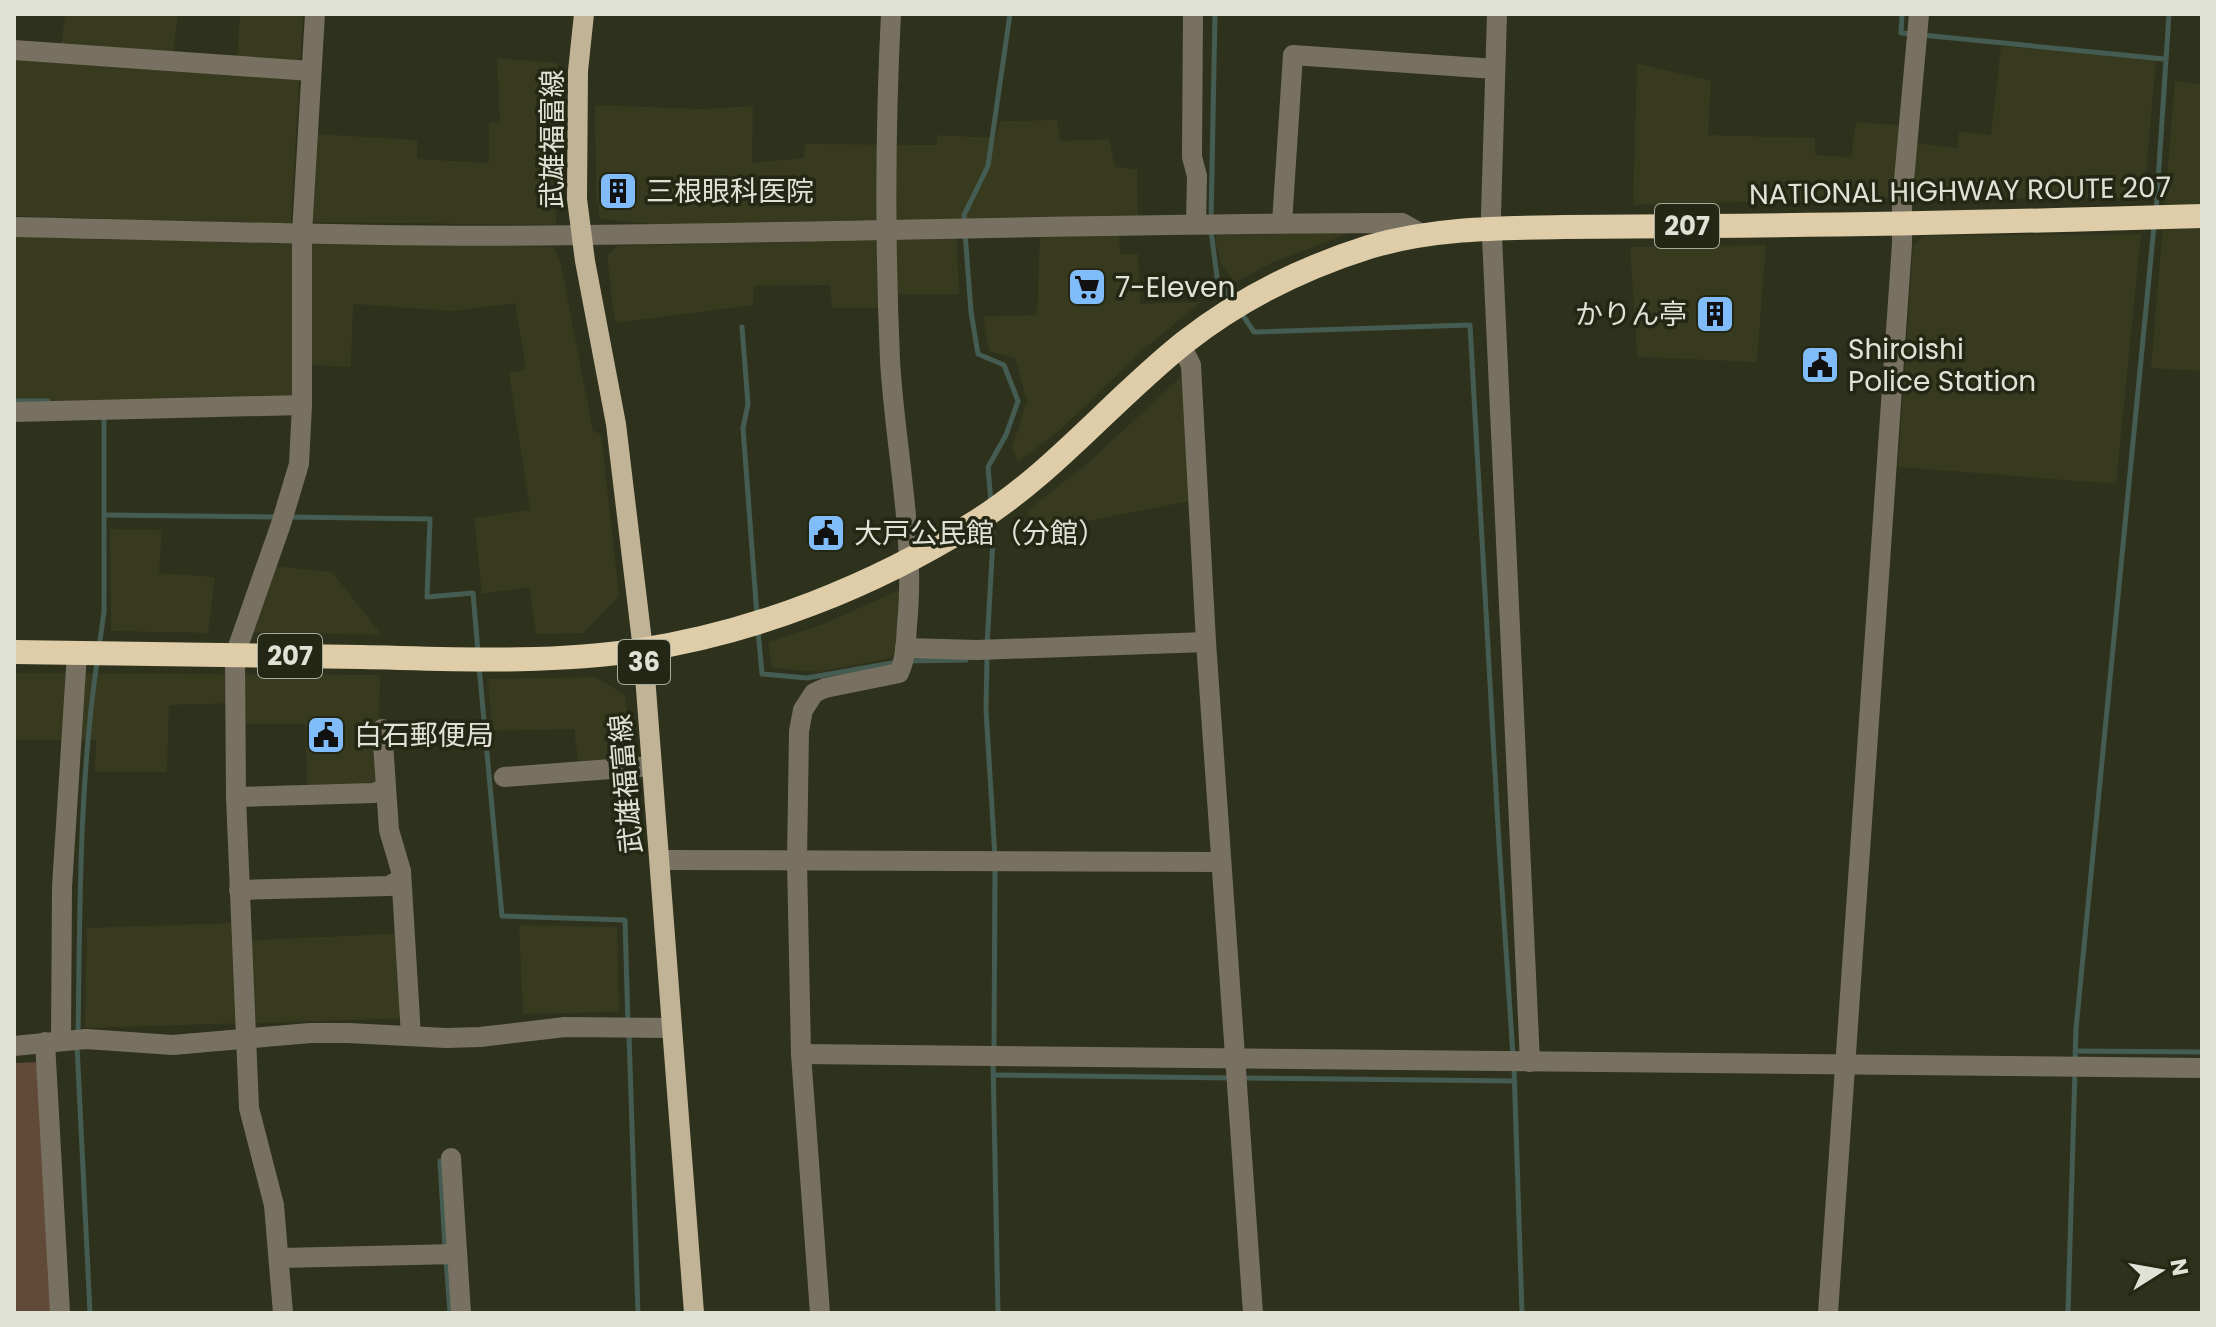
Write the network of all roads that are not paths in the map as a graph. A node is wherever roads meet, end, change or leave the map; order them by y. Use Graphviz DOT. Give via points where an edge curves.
graph roads {
  1 [pos="315,14"];
  2 [pos="584,14"];
  3 [pos="891,14"];
  4 [pos="1193,14"];
  5 [pos="1497,14"];
  6 [pos="1918,28"];
  7 [pos="14,50"];
  8 [pos="1495,69"];
  9 [pos="311,71"];
  10 [pos="2202,216"];
  11 [pos="1206,223"];
  12 [pos="1282,223"];
  13 [pos="1902,224"];
  14 [pos="14,227"];
  15 [pos="1492,228"];
  16 [pos="887,230"];
  17 [pos="297,233"];
  18 [pos="582,235"];
  19 [pos="1423,235"];
  20 [pos="1181,345"];
  21 [pos="302,405"];
  22 [pos="14,412"];
  23 [pos="909,560"];
  24 [pos="1206,642"];
  25 [pos="643,650"];
  26 [pos="14,652"];
  27 [pos="93,653"];
  28 [pos="235,655"];
  29 [pos="904,658"];
  30 [pos="382,729"];
  31 [pos="652,766"];
  32 [pos="504,777"];
  33 [pos="386,788"];
  34 [pos="236,797"];
  35 [pos="660,860"];
  36 [pos="797,861"];
  37 [pos="1221,862"];
  38 [pos="401,879"];
  39 [pos="239,890"];
  40 [pos="672,1028"];
  41 [pos="411,1036"];
  42 [pos="66,1040"];
  43 [pos="245,1040"];
  44 [pos="14,1046"];
  45 [pos="801,1054"];
  46 [pos="1518,1062"];
  47 [pos="1846,1066"];
  48 [pos="2202,1068"];
  49 [pos="1235,1072"];
  50 [pos="451,1158"];
  51 [pos="448,1254"];
  52 [pos="280,1258"];
  53 [pos="60,1313"];
  54 [pos="283,1313"];
  55 [pos="461,1313"];
  56 [pos="694,1313"];
  57 [pos="820,1313"];
  58 [pos="1253,1313"];
  59 [pos="1828,1313"];
  1 -- 9 [label="street"];
  2 -- 18 [label="main road, 武雄福富線 / 36" via="576,158"];
  3 -- 16 [label="street"];
  4 -- 11 [label="street" via="1192,157"];
  5 -- 8 [label="street"];
  6 -- 13 [label="street"];
  7 -- 9 [label="street"];
  8 -- 12 [label="street" via="1293,55"];
  8 -- 15 [label="street"];
  9 -- 17 [label="street"];
  10 -- 13 [label="highway, NATIONAL HIGHWAY ROUTE 207 / 207"];
  11 -- 12 [label="street"];
  11 -- 16 [label="street"];
  12 -- 19 [label="street" via="1402,223"];
  13 -- 15 [label="highway, NATIONAL HIGHWAY ROUTE 207 / 207"];
  13 -- 47 [label="street"];
  14 -- 17 [label="street"];
  15 -- 19 [label="highway, NATIONAL HIGHWAY ROUTE 207 / 207"];
  15 -- 46 [label="street"];
  16 -- 18 [label="street"];
  16 -- 23 [label="street" via="890,362"];
  17 -- 18 [label="street"];
  17 -- 21 [label="street"];
  18 -- 25 [label="main road, 武雄福富線 / 36" via="616,424"];
  19 -- 20 [label="highway, NATIONAL HIGHWAY ROUTE 207 / 207" via="1295,274 1248,298"];
  20 -- 23 [label="highway, NATIONAL HIGHWAY ROUTE 207 / 207" via="1005,503"];
  20 -- 24 [label="street" via="1191,365"];
  21 -- 22 [label="street"];
  21 -- 28 [label="street" via="299,464"];
  23 -- 25 [label="highway, NATIONAL HIGHWAY ROUTE 207 / 207" via="758,622"];
  23 -- 29 [label="street"];
  24 -- 29 [label="street" via="977,650"];
  24 -- 37 [label="street"];
  25 -- 28 [label="highway, NATIONAL HIGHWAY ROUTE 207 / 207" via="479,659"];
  25 -- 31 [label="main road, 武雄福富線 / 36"];
  26 -- 27 [label="highway, NATIONAL HIGHWAY ROUTE 207 / 207"];
  27 -- 28 [label="highway, NATIONAL HIGHWAY ROUTE 207 / 207"];
  27 -- 42 [label="street" via="62,887"];
  28 -- 34 [label="street"];
  29 -- 36 [label="street" via="893,675 814,693 803,710"];
  30 -- 33 [label="street"];
  31 -- 32 [label="street"];
  31 -- 35 [label="main road, 武雄福富線 / 36"];
  33 -- 34 [label="street" via="374,793"];
  33 -- 38 [label="street"];
  34 -- 39 [label="street"];
  35 -- 36 [label="street"];
  35 -- 40 [label="main road, 武雄福富線 / 36"];
  36 -- 37 [label="street"];
  36 -- 45 [label="street"];
  37 -- 49 [label="street"];
  38 -- 39 [label="street" via="389,886"];
  38 -- 41 [label="street"];
  39 -- 43 [label="street"];
  40 -- 41 [label="street" via="565,1027 480,1037"];
  40 -- 56 [label="main road, 武雄福富線 / 36"];
  41 -- 43 [label="street" via="310,1033"];
  42 -- 43 [label="street" via="173,1045"];
  42 -- 44 [label="street"];
  42 -- 53 [label="street"];
  43 -- 52 [label="street" via="249,1108 274,1205"];
  45 -- 49 [label="street" via="1008,1055"];
  45 -- 57 [label="street"];
  46 -- 47 [label="street"];
  46 -- 49 [label="street"];
  47 -- 48 [label="street"];
  47 -- 59 [label="street"];
  49 -- 58 [label="street"];
  50 -- 51 [label="street"];
  51 -- 52 [label="street"];
  51 -- 55 [label="street"];
  52 -- 54 [label="street"];
}
